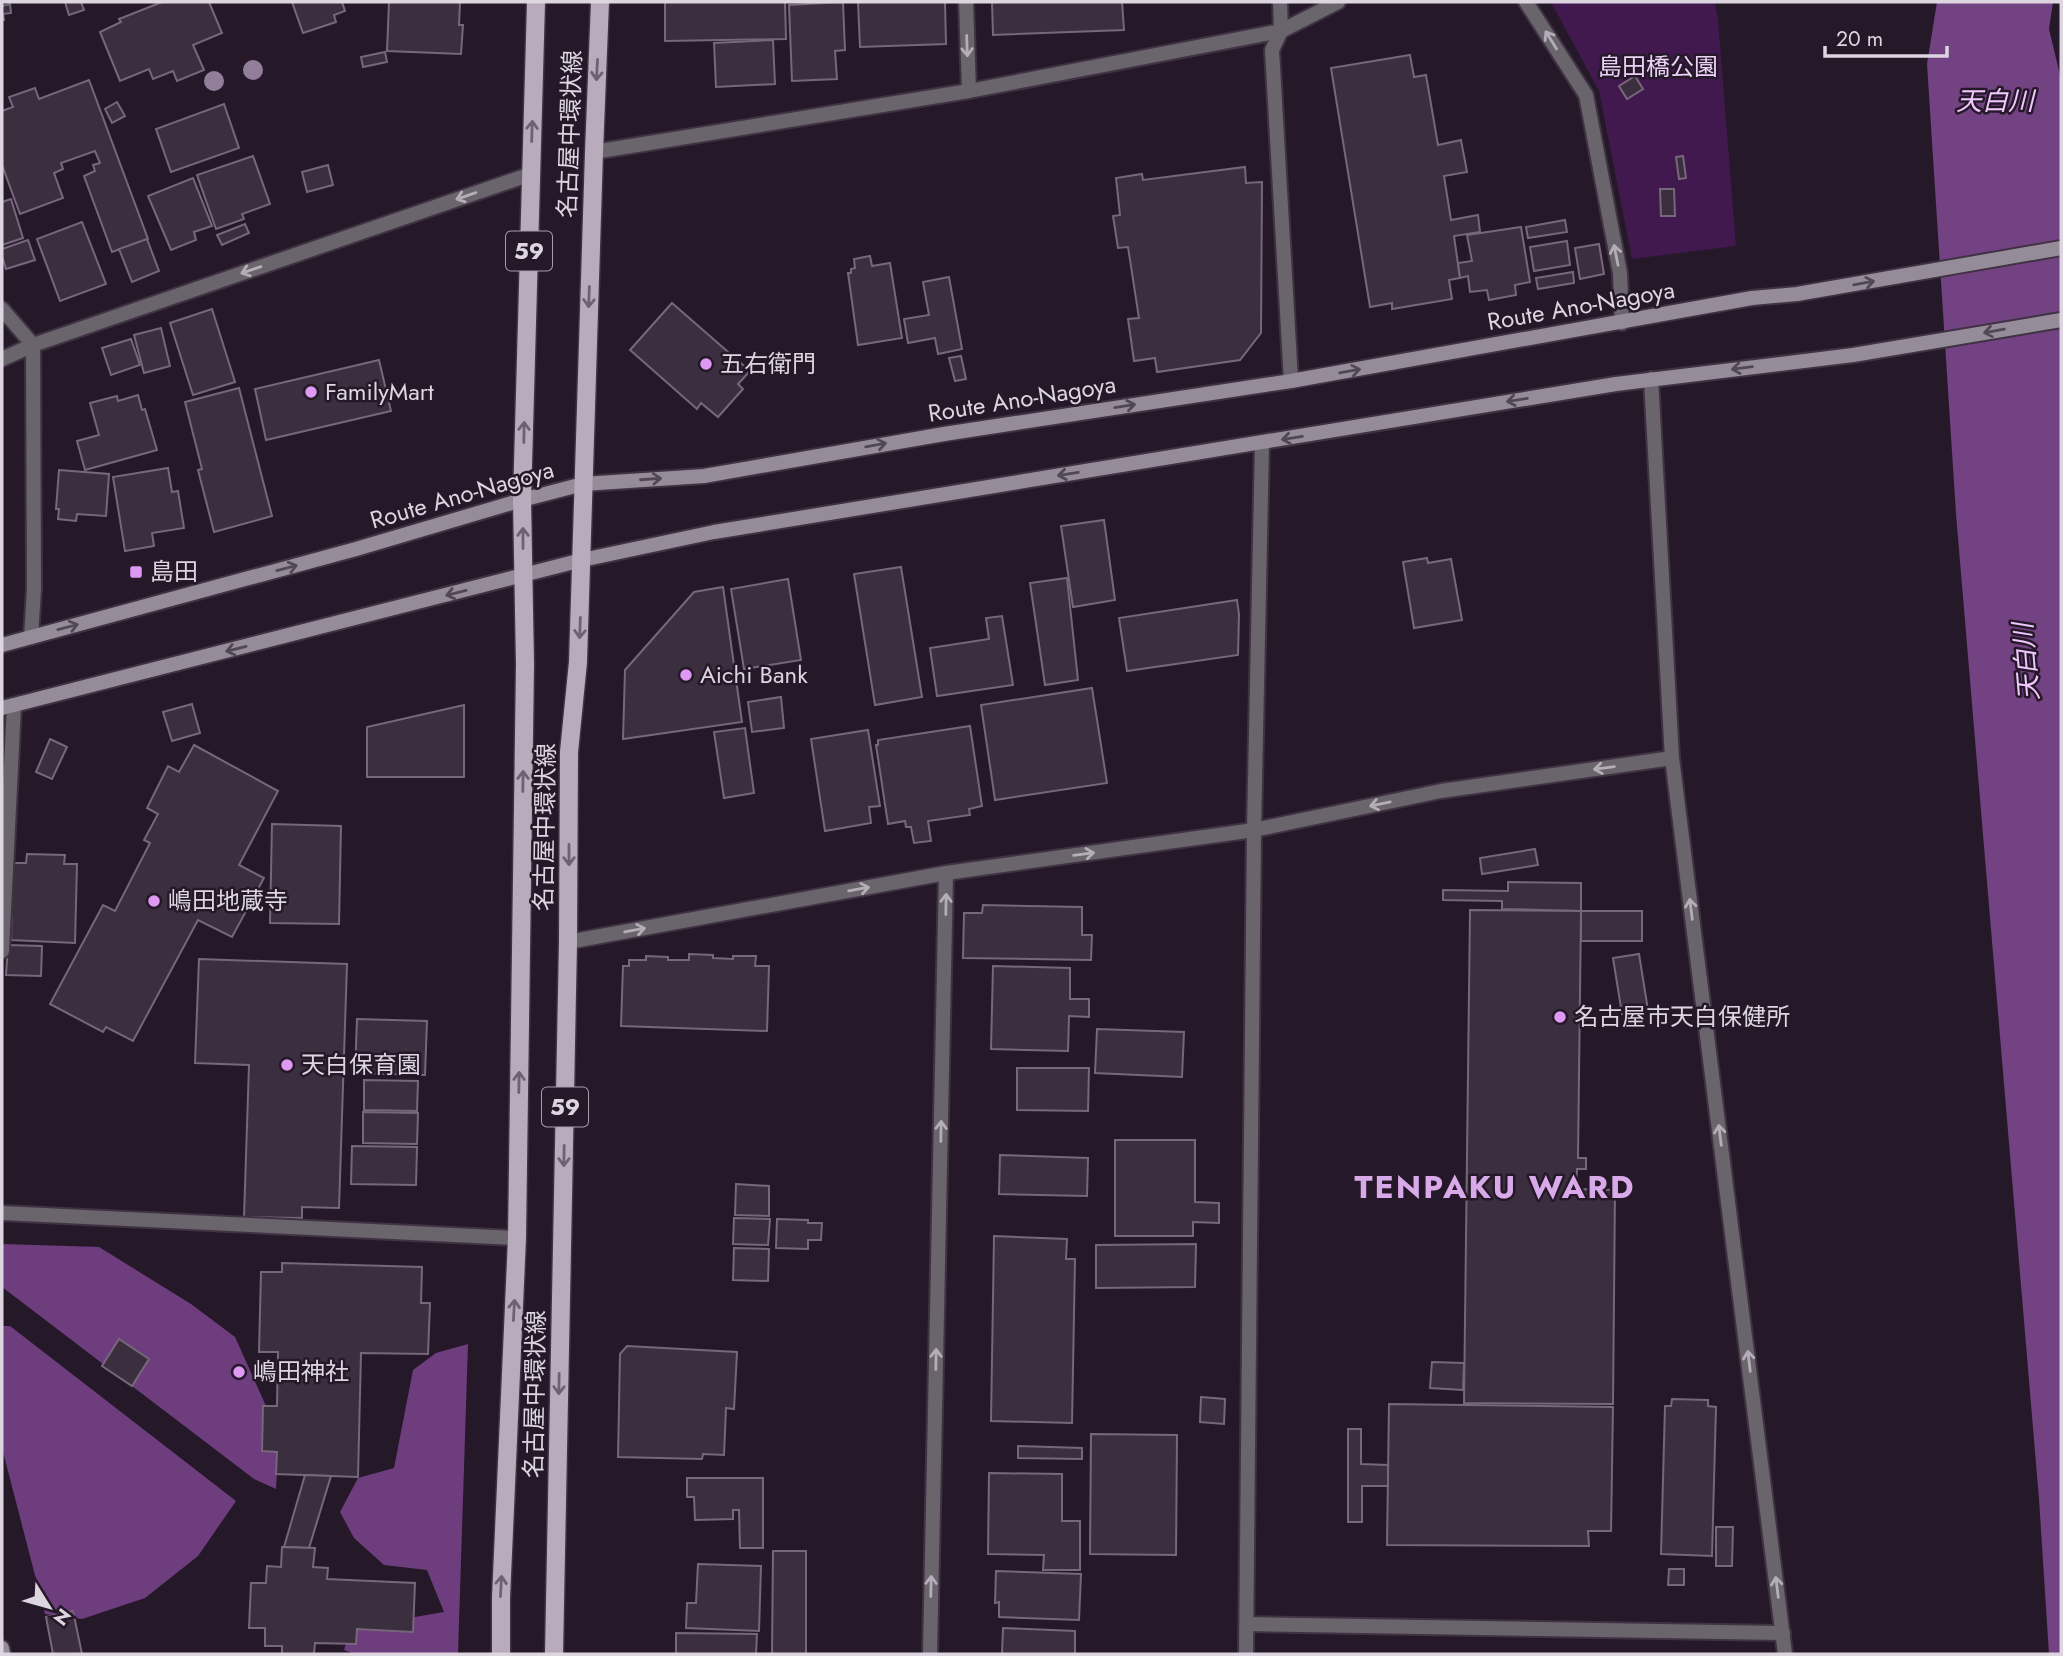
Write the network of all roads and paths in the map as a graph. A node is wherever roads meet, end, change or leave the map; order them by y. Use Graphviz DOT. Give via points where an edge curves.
graph roads {
  1 [pos="536,2"];
  2 [pos="600,2"];
  3 [pos="966,2"];
  4 [pos="1280,2"];
  5 [pos="1338,2"];
  6 [pos="1526,2"];
  7 [pos="1281,31"];
  8 [pos="969,91"];
  9 [pos="594,152"];
  10 [pos="531,174"];
  11 [pos="2061,248"];
  12 [pos="2,309"];
  13 [pos="2061,320"];
  14 [pos="1622,323"];
  15 [pos="33,345"];
  16 [pos="2,359"];
  17 [pos="1651,379"];
  18 [pos="1291,381"];
  19 [pos="1262,443"];
  20 [pos="583,484"];
  21 [pos="522,500"];
  22 [pos="582,560"];
  23 [pos="523,577"];
  24 [pos="31,637"];
  25 [pos="2,645"];
  26 [pos="8,707"];
  27 [pos="1672,758"];
  28 [pos="1254,830"];
  29 [pos="946,873"];
  30 [pos="568,942"];
  31 [pos="2,951"];
  32 [pos="2,1213"];
  33 [pos="517,1238"];
  34 [pos="1247,1624"];
  35 [pos="1783,1633"];
  36 [pos="2,1648"];
  37 [pos="3,1654"];
  38 [pos="501,1654"];
  39 [pos="554,1654"];
  40 [pos="930,1654"];
  41 [pos="1246,1654"];
  42 [pos="1786,1654"];
  10 -- 1 [label="main road, 名古屋中環状線 / 59, one-way"];
  2 -- 9 [label="main road, 名古屋中環状線 / 59, one-way"];
  3 -- 8 [label="street, one-way"];
  4 -- 7 [label="street"];
  5 -- 7 [label="street"];
  14 -- 6 [label="street, one-way" via="1620,273 1586,95"];
  7 -- 8 [label="street"];
  7 -- 18 [label="street" via="1272,50"];
  8 -- 9 [label="street"];
  9 -- 20 [label="main road, 名古屋中環状線 / 59, one-way"];
  10 -- 15 [label="street, one-way"];
  21 -- 10 [label="main road, 名古屋中環状線 / 59, one-way"];
  14 -- 11 [label="main road, Route Ano-Nagoya, one-way"];
  12 -- 15 [label="street"];
  13 -- 17 [label="main road, one-way" via="1853,355"];
  18 -- 14 [label="main road, Route Ano-Nagoya, one-way"];
  15 -- 16 [label="street"];
  15 -- 24 [label="street"];
  17 -- 19 [label="main road, one-way"];
  17 -- 27 [label="street"];
  20 -- 18 [label="main road, Route Ano-Nagoya, one-way" via="704,476 944,433"];
  19 -- 22 [label="main road, one-way" via="714,532"];
  19 -- 28 [label="street"];
  20 -- 21 [label="main road, Route Ano-Nagoya"];
  20 -- 22 [label="main road, 名古屋中環状線 / 59"];
  23 -- 21 [label="main road, 名古屋中環状線 / 59, one-way"];
  24 -- 21 [label="main road, Route Ano-Nagoya, one-way"];
  22 -- 23 [label="main road"];
  22 -- 30 [label="main road, 名古屋中環状線 / 59, one-way" via="569,752"];
  23 -- 26 [label="main road, one-way"];
  33 -- 23 [label="main road, 名古屋中環状線 / 59, one-way"];
  24 -- 25 [label="main road, Route Ano-Nagoya"];
  26 -- 31 [label="street"];
  27 -- 28 [label="street, one-way" via="1441,791"];
  35 -- 27 [label="street, one-way"];
  29 -- 28 [label="street, one-way"];
  28 -- 34 [label="street"];
  30 -- 29 [label="street, one-way"];
  40 -- 29 [label="street, one-way"];
  30 -- 39 [label="main road, 名古屋中環状線 / 59, one-way"];
  32 -- 33 [label="street"];
  38 -- 33 [label="main road, 名古屋中環状線 / 59, one-way"];
  34 -- 35 [label="street"];
  34 -- 41 [label="street"];
  35 -- 42 [label="street"];
  36 -- 37 [label="main road"];
}
